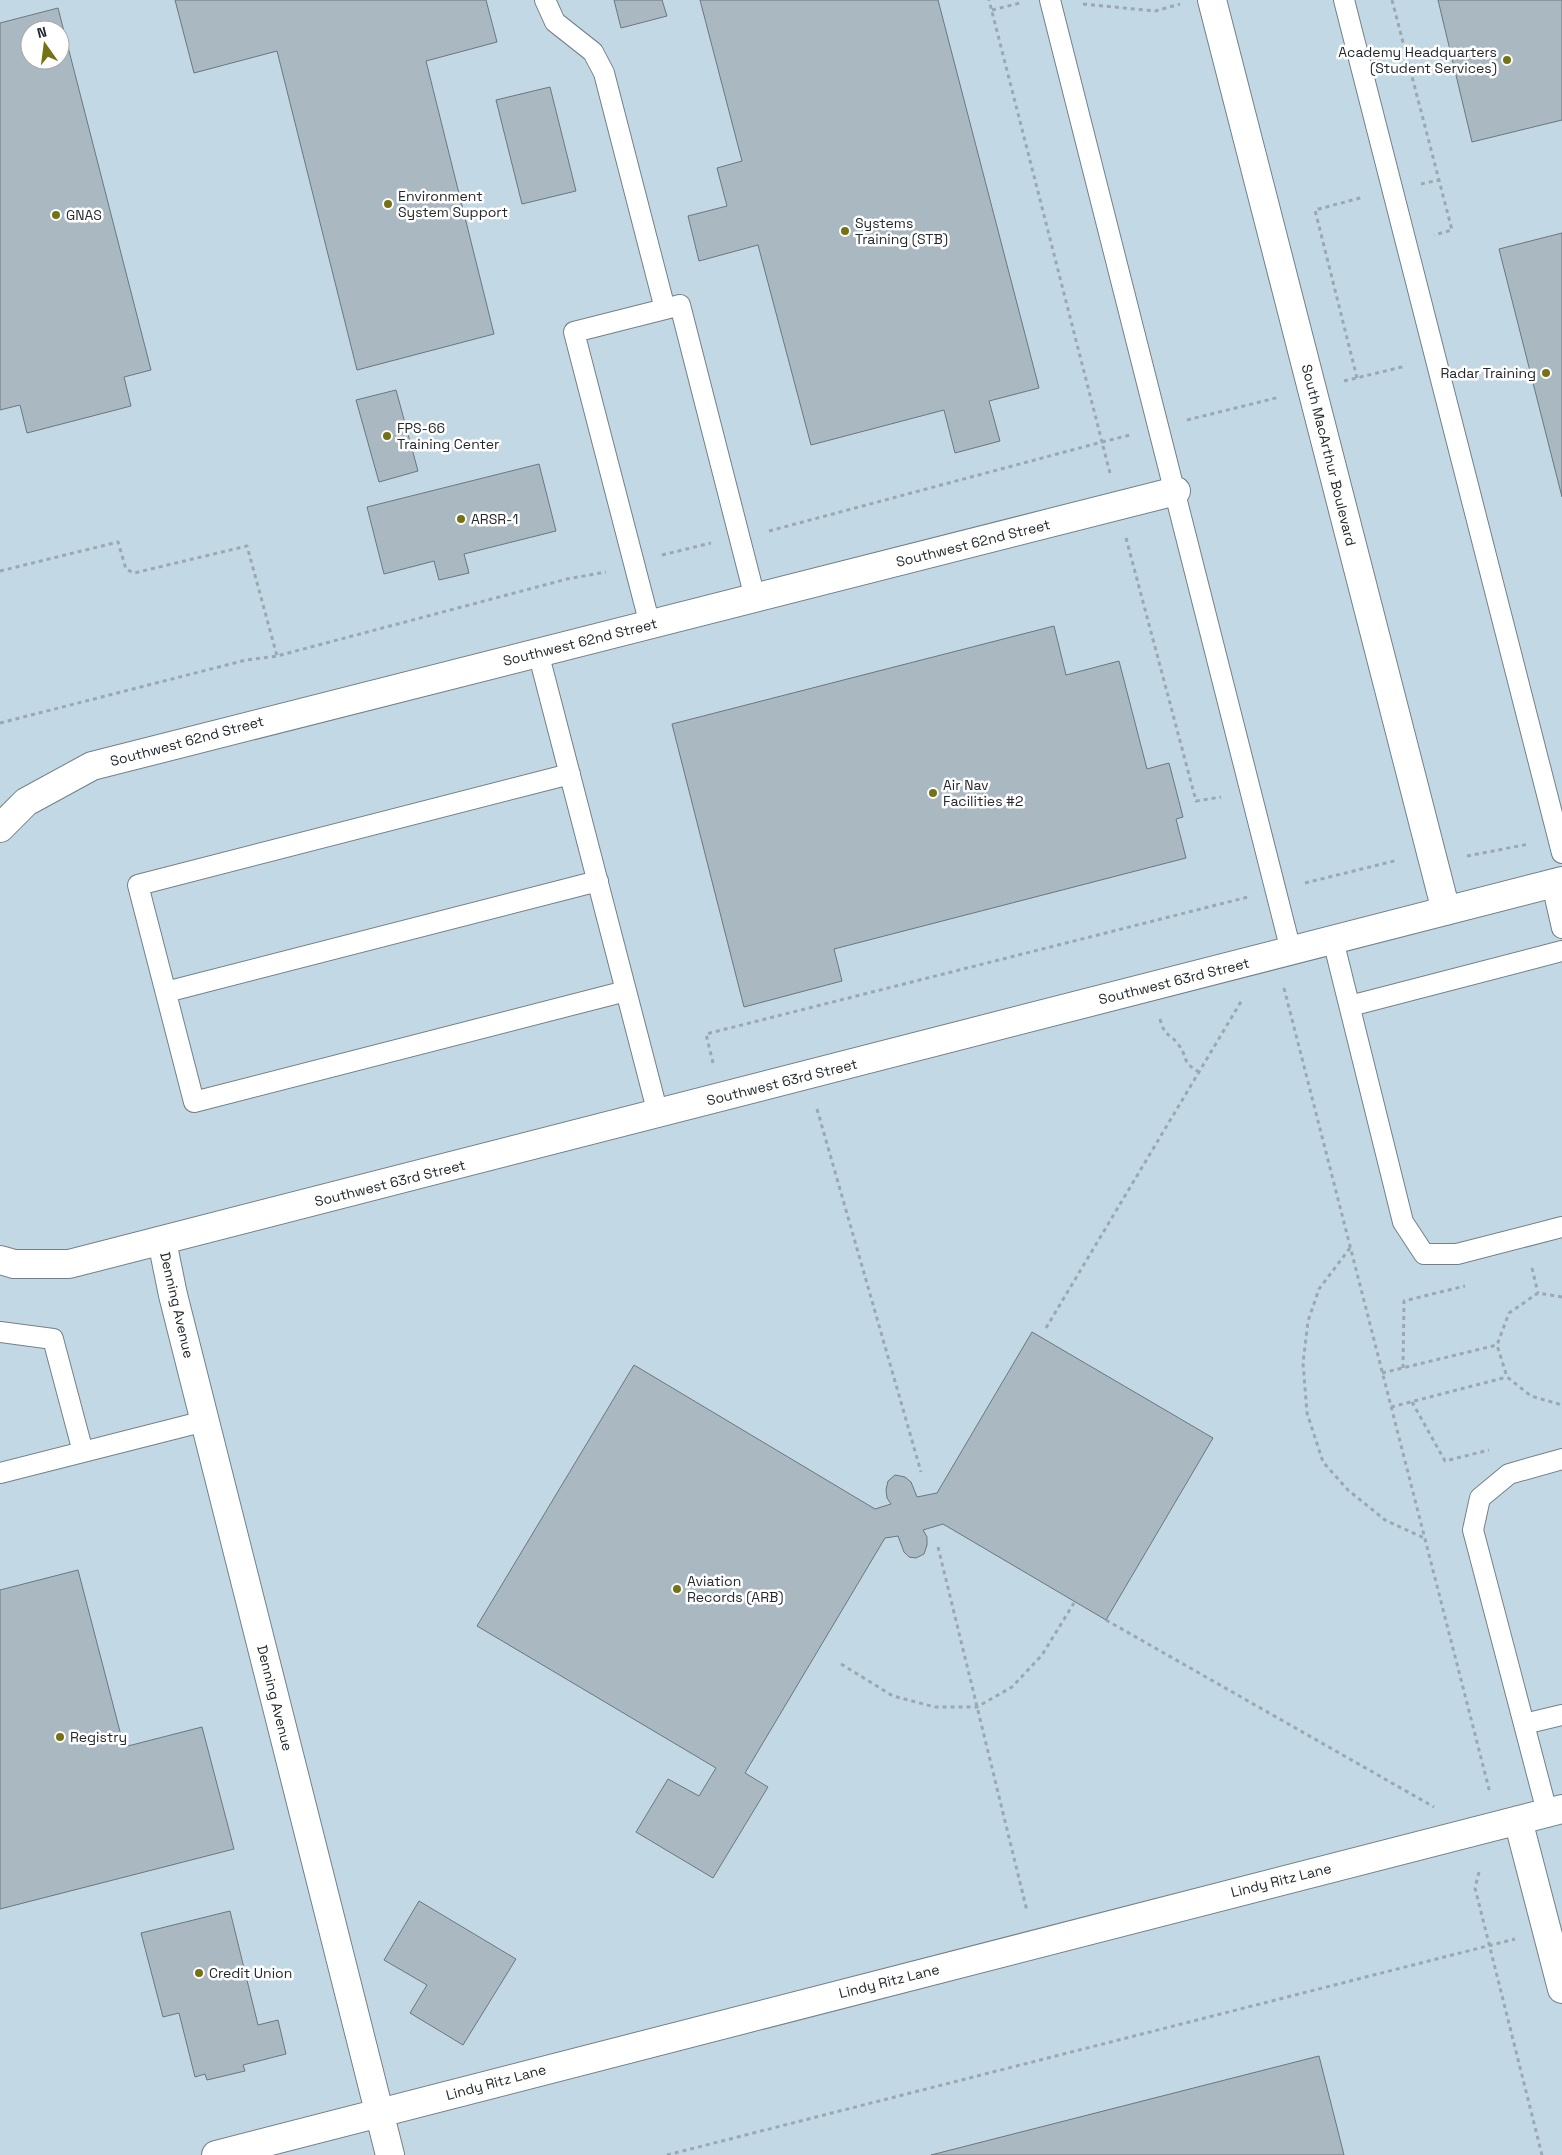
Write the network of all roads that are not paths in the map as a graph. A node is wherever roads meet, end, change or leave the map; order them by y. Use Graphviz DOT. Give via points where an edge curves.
graph roads {
  1 [pos="545,0"];
  2 [pos="1050,0"];
  3 [pos="1344,0"];
  4 [pos="1200,1"];
  5 [pos="665,309"];
  6 [pos="1176,491"];
  7 [pos="756,598"];
  8 [pos="650,624"];
  9 [pos="538,652"];
  10 [pos="570,774"];
  11 [pos="0,828"];
  12 [pos="1562,853"];
  13 [pos="598,881"];
  14 [pos="1557,882"];
  15 [pos="1446,911"];
  16 [pos="1562,928"];
  17 [pos="1333,940"];
  18 [pos="1291,951"];
  19 [pos="1562,951"];
  20 [pos="626,991"];
  21 [pos="166,992"];
  22 [pos="1350,1006"];
  23 [pos="658,1114"];
  24 [pos="1562,1227"];
  25 [pos="162,1241"];
  26 [pos="0,1260"];
  27 [pos="0,1332"];
  28 [pos="205,1421"];
  29 [pos="83,1452"];
  30 [pos="1562,1459"];
  31 [pos="0,1472"];
  32 [pos="1562,1715"];
  33 [pos="1524,1724"];
  34 [pos="1555,1811"];
  35 [pos="1518,1820"];
  36 [pos="1562,1989"];
  37 [pos="379,2113"];
  38 [pos="216,2155"];
  39 [pos="390,2155"];
  1 -- 5 [label="lane" via="555,22 593,52 604,73"];
  2 -- 6 [label="lane"];
  3 -- 12 [label="lane"];
  4 -- 15 [label="street, South MacArthur Boulevard"];
  5 -- 7 [label="lane" via="680,305"];
  5 -- 8 [label="lane" via="574,332"];
  6 -- 7 [label="street, Southwest 62nd Street"];
  6 -- 18 [label="lane"];
  7 -- 8 [label="street, Southwest 62nd Street"];
  8 -- 9 [label="street, Southwest 62nd Street"];
  9 -- 10 [label="lane"];
  9 -- 11 [label="street, Southwest 62nd Street" via="92,766 26,802"];
  10 -- 13 [label="lane"];
  10 -- 21 [label="lane" via="138,885"];
  13 -- 20 [label="lane"];
  13 -- 21 [label="lane"];
  14 -- 15 [label="street, Southwest 63rd Street"];
  14 -- 16 [label="lane"];
  15 -- 17 [label="street, Southwest 63rd Street"];
  17 -- 18 [label="street, Southwest 63rd Street"];
  17 -- 22 [label="lane"];
  18 -- 23 [label="street, Southwest 63rd Street"];
  19 -- 22 [label="lane"];
  20 -- 21 [label="lane" via="194,1102"];
  20 -- 23 [label="lane"];
  22 -- 24 [label="lane" via="1403,1222 1424,1254 1456,1254"];
  23 -- 25 [label="street, Southwest 63rd Street"];
  25 -- 26 [label="street, Southwest 63rd Street" via="69,1264 14,1264"];
  25 -- 28 [label="street, Denning Avenue"];
  27 -- 29 [label="lane" via="53,1340"];
  28 -- 29 [label="lane"];
  28 -- 37 [label="street, Denning Avenue"];
  29 -- 31 [label="lane"];
  30 -- 33 [label="lane" via="1508,1474 1480,1498 1473,1530"];
  32 -- 33 [label="lane"];
  33 -- 34 [label="lane" via="1540,1785"];
  34 -- 35 [label="street, Lindy Ritz Lane"];
  35 -- 36 [label="street"];
  35 -- 37 [label="street, Lindy Ritz Lane"];
  37 -- 38 [label="street, Lindy Ritz Lane"];
  37 -- 39 [label="street, Denning Avenue"];
}
